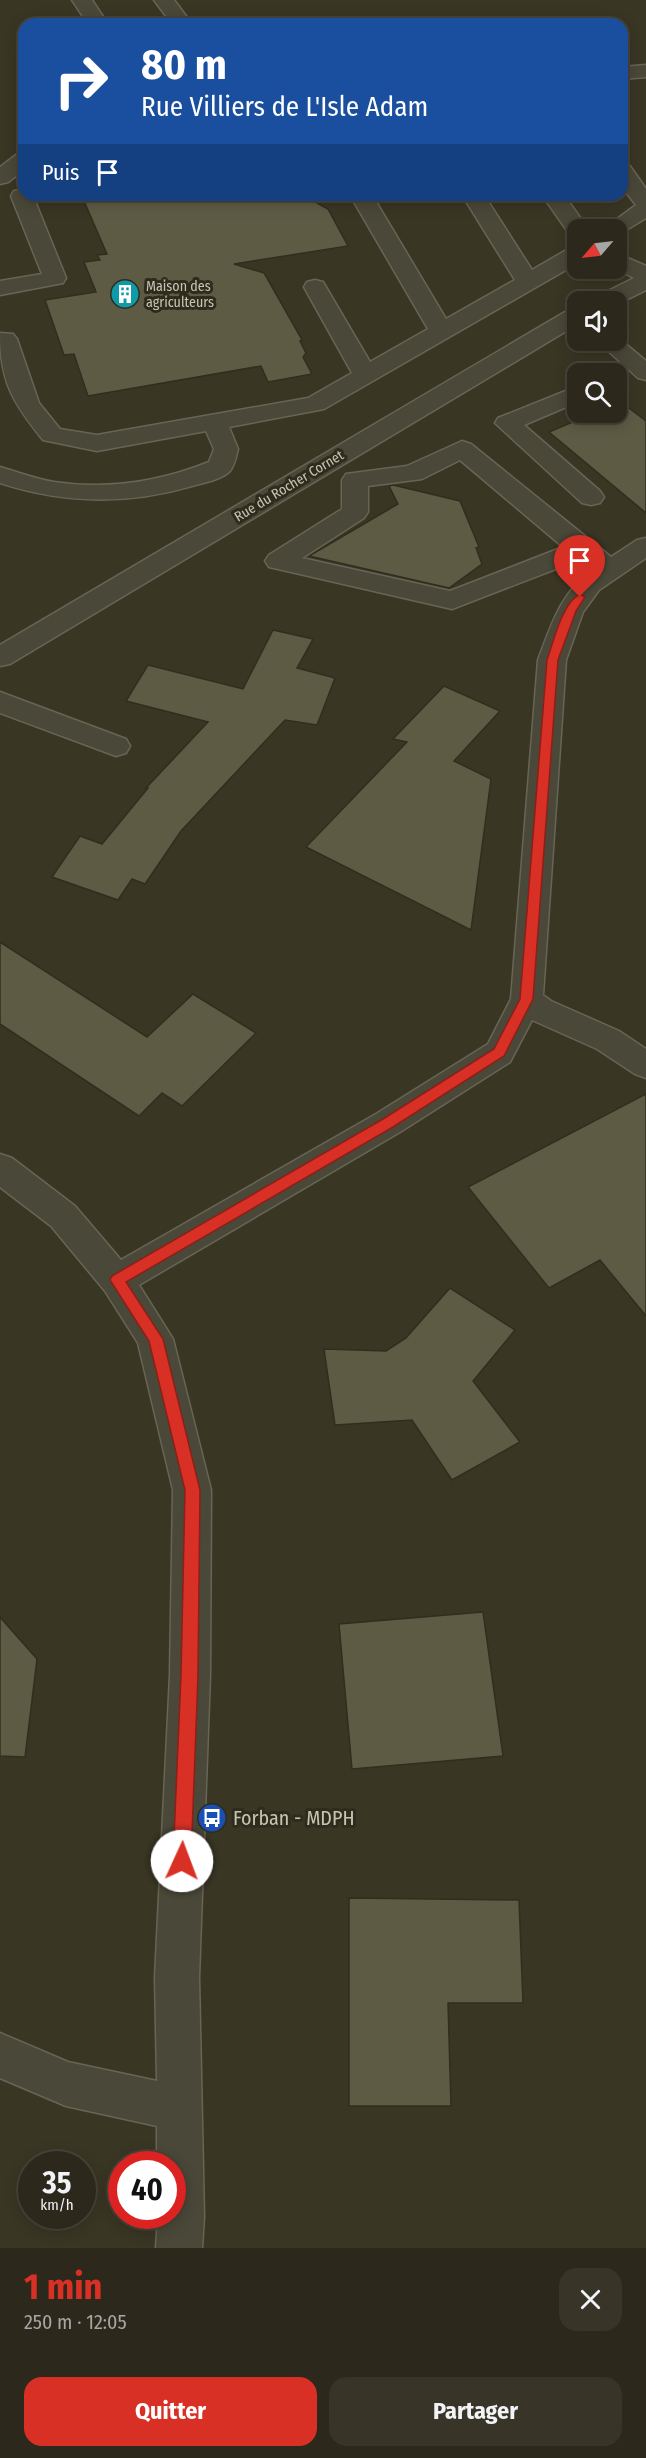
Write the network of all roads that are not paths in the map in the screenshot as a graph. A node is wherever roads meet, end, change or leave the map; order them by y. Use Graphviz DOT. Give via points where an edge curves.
graph roads {
  1 [pos="82,0"];
  2 [pos="164,0"];
  3 [pos="94,18"];
  4 [pos="178,18"];
  5 [pos="646,71"];
  6 [pos="628,72"];
  7 [pos="18,164"];
  8 [pos="0,177"];
  9 [pos="628,180"];
  10 [pos="19,201"];
  11 [pos="365,201"];
  12 [pos="477,201"];
  13 [pos="557,201"];
  14 [pos="646,206"];
  15 [pos="570,219"];
  16 [pos="627,220"];
  17 [pos="567,259"];
  18 [pos="627,266"];
  19 [pos="646,275"];
  20 [pos="646,281"];
  21 [pos="528,282"];
  22 [pos="315,287"];
  23 [pos="0,288"];
  24 [pos="626,291"];
  25 [pos="567,321"];
  26 [pos="441,331"];
  27 [pos="2,334"];
  28 [pos="616,351"];
  29 [pos="634,372"];
  30 [pos="365,375"];
  31 [pos="567,398"];
  32 [pos="214,422"];
  33 [pos="0,474"];
  34 [pos="591,497"];
  35 [pos="646,546"];
  36 [pos="582,549"];
  37 [pos="611,570"];
  38 [pos="0,657"];
  39 [pos="0,702"];
  40 [pos="116,746"];
  41 [pos="526,999"];
  42 [pos="646,1065"];
  43 [pos="0,1168"];
  44 [pos="117,1280"];
  45 [pos="0,2055"];
  46 [pos="179,2108"];
  47 [pos="179,2248"];
  1 -- 3 [label="street"];
  2 -- 4 [label="street"];
  5 -- 6 [label="street"];
  7 -- 8 [label="street"];
  9 -- 14 [label="street"];
  10 -- 23 [label="street" via="55,278"];
  11 -- 26 [label="street"];
  12 -- 21 [label="street"];
  13 -- 15 [label="street"];
  14 -- 16 [label="street"];
  17 -- 21 [label="street"];
  18 -- 19 [label="street"];
  20 -- 24 [label="street"];
  21 -- 26 [label="street"];
  22 -- 30 [label="street"];
  25 -- 38 [label="street, Rue du Rocher Cornet"];
  26 -- 30 [label="street"];
  27 -- 32 [label="street" via="27,404 52,435 97,443"];
  28 -- 29 [label="street"];
  30 -- 32 [label="street" via="315,404"];
  31 -- 34 [label="street" via="507,423"];
  32 -- 33 [label="street" via="226,449 220,467 191,480 87,494 25,484"];
  35 -- 37 [label="street"];
  36 -- 36 [label="street" via="462,449 414,472 355,480 356,512 278,561 452,600"];
  36 -- 37 [label="street"];
  37 -- 41 [label="street" via="590,584 570,610 552,660"];
  39 -- 40 [label="street"];
  41 -- 42 [label="street" via="540,1010 608,1040"];
  41 -- 44 [label="street" via="499,1053 388,1123"];
  43 -- 44 [label="street" via="63,1216"];
  44 -- 46 [label="street" via="155,1339 192,1490 177,1977"];
  45 -- 46 [label="street" via="66,2084"];
  46 -- 47 [label="street"];
}
